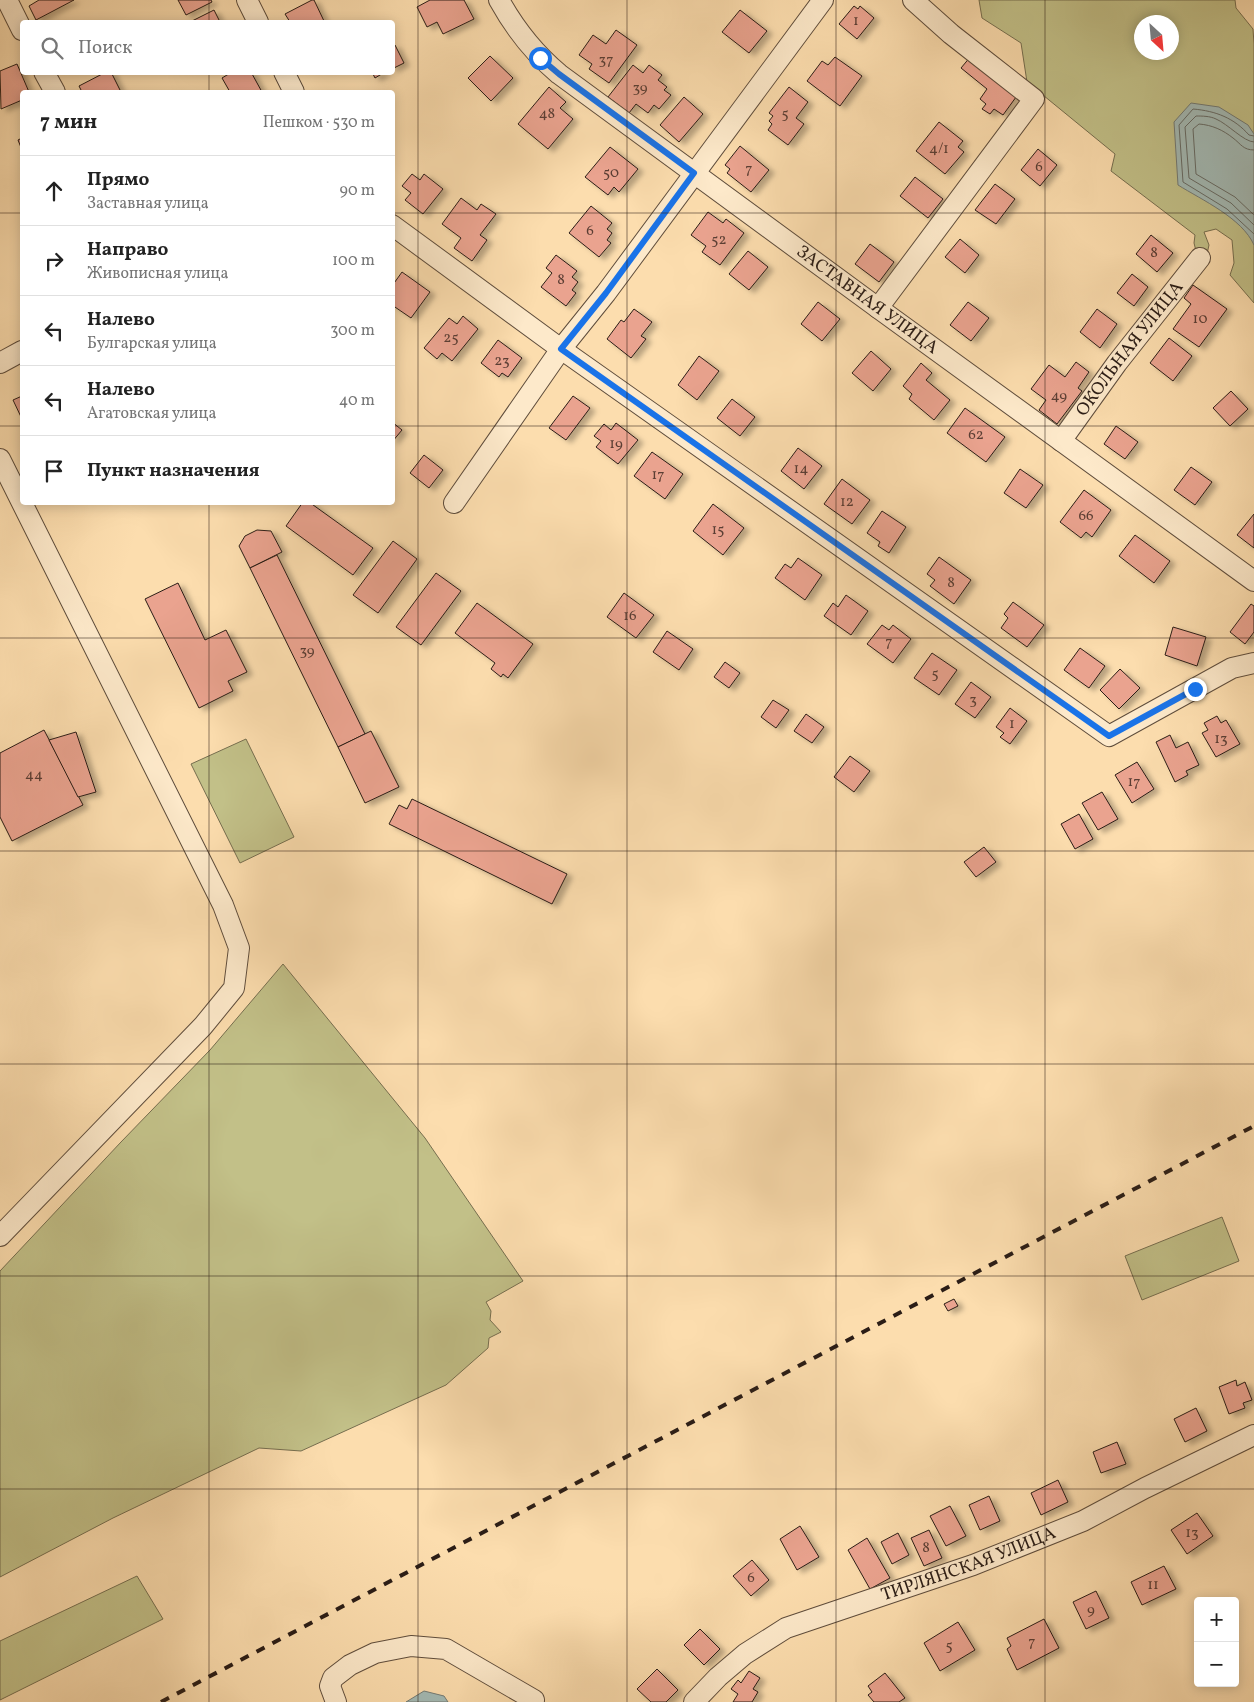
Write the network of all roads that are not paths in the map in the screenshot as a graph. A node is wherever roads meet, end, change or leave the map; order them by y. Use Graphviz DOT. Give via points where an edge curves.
graph roads {
  1 [pos="7,0"];
  2 [pos="247,0"];
  3 [pos="499,0"];
  4 [pos="823,0"];
  5 [pos="913,0"];
  6 [pos="257,20"];
  7 [pos="20,26"];
  8 [pos="46,75"];
  9 [pos="286,75"];
  10 [pos="54,90"];
  11 [pos="293,90"];
  12 [pos="694,173"];
  13 [pos="395,227"];
  14 [pos="1200,258"];
  15 [pos="878,308"];
  16 [pos="561,349"];
  17 [pos="20,353"];
  18 [pos="0,363"];
  19 [pos="1061,441"];
  20 [pos="0,459"];
  21 [pos="20,499"];
  22 [pos="454,503"];
  23 [pos="23,505"];
  24 [pos="1254,580"];
  25 [pos="1254,663"];
  26 [pos="0,1236"];
  27 [pos="1254,1435"];
  28 [pos="534,1700"];
  29 [pos="336,1702"];
  30 [pos="694,1702"];
  1 -- 7 [label="street"];
  2 -- 6 [label="street"];
  3 -- 12 [label="street, ЗАСТАВНАЯ УЛИЦА" via="521,36 540,58"];
  4 -- 12 [label="street"];
  5 -- 15 [label="street" via="1034,99"];
  8 -- 10 [label="street"];
  9 -- 11 [label="street"];
  12 -- 15 [label="street, ЗАСТАВНАЯ УЛИЦА"];
  12 -- 16 [label="street"];
  13 -- 16 [label="street"];
  14 -- 19 [label="street, ОКОЛЬНАЯ УЛИЦА" via="1117,363"];
  15 -- 19 [label="street, ЗАСТАВНАЯ УЛИЦА"];
  16 -- 22 [label="street"];
  16 -- 25 [label="street" via="1109,736 1232,668"];
  17 -- 18 [label="street"];
  19 -- 24 [label="street, ЗАСТАВНАЯ УЛИЦА"];
  20 -- 21 [label="street"];
  23 -- 26 [label="street" via="223,906 239,948 234,988 228,996 149,1083"];
  27 -- 30 [label="street, ТИРЛЯНСКАЯ УЛИЦА" via="1083,1521 973,1565 786,1628 745,1654"];
  28 -- 29 [label="street" via="446,1649 411,1646 375,1653 350,1665 334,1678 330,1686"];
}
